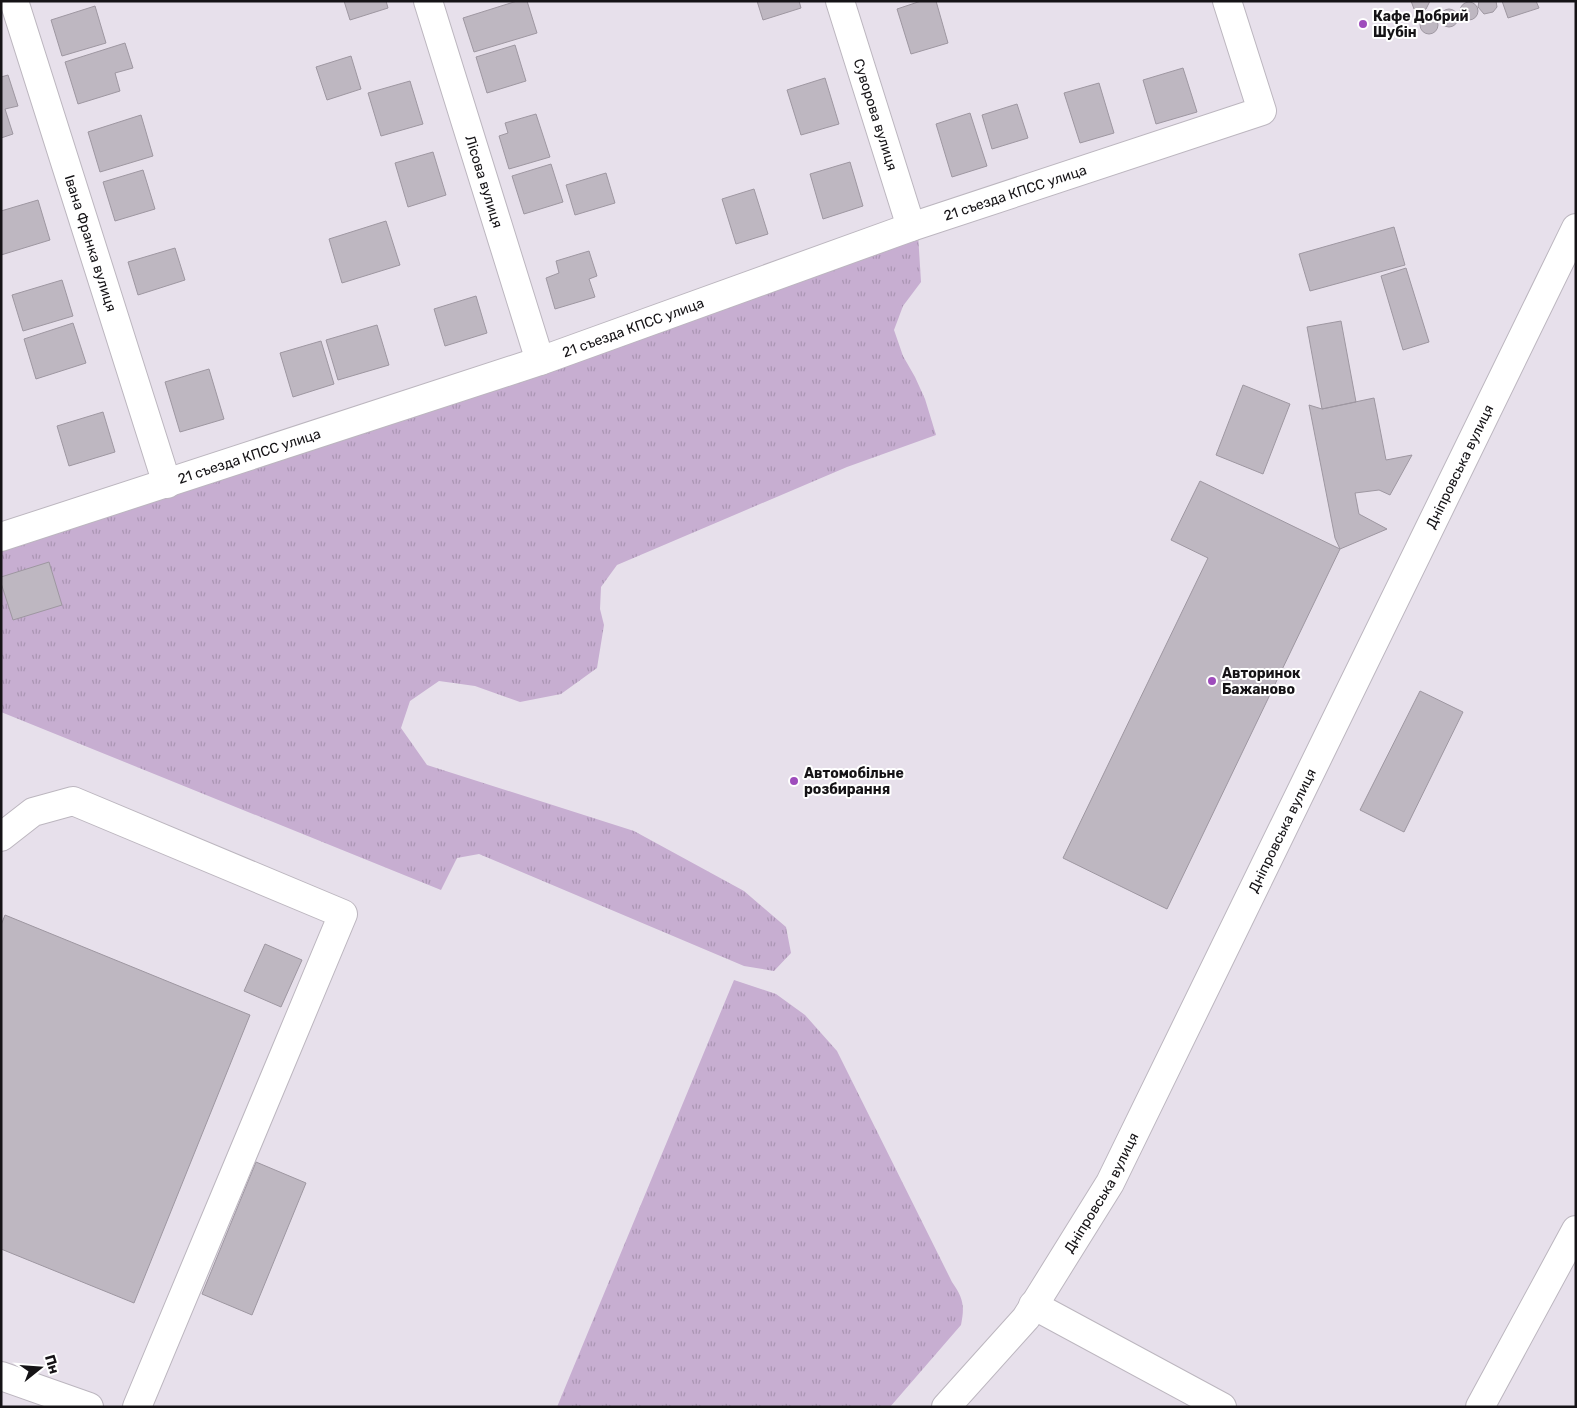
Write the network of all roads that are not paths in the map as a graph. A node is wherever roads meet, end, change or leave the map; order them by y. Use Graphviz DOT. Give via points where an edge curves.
graph roads {
  1 [pos="14,1"];
  2 [pos="428,1"];
  3 [pos="840,1"];
  4 [pos="1227,1"];
  5 [pos="911,227"];
  6 [pos="1576,228"];
  7 [pos="540,361"];
  8 [pos="167,484"];
  9 [pos="1,537"];
  10 [pos="1,837"];
  11 [pos="1576,1230"];
  12 [pos="1033,1305"];
  13 [pos="1,1376"];
  14 [pos="1193,1400"];
  15 [pos="89,1407"];
  16 [pos="137,1407"];
  17 [pos="946,1407"];
  18 [pos="1222,1407"];
  19 [pos="1480,1407"];
  1 -- 8 [label="street, Івана Франка вулиця"];
  2 -- 7 [label="street, Лісова вулиця"];
  3 -- 5 [label="street, Суворова вулиця"];
  4 -- 5 [label="street, 21 съезда КПСС улица" via="1262,111"];
  5 -- 7 [label="street, 21 съезда КПСС улица"];
  6 -- 12 [label="street, Дніпровська вулиця" via="1110,1183"];
  7 -- 8 [label="street, 21 съезда КПСС улица"];
  8 -- 9 [label="street, 21 съезда КПСС улица"];
  10 -- 16 [label="street" via="33,812 73,801 343,914"];
  11 -- 19 [label="street"];
  12 -- 14 [label="street"];
  12 -- 17 [label="street, Дніпровська вулиця" via="1026,1318"];
  13 -- 15 [label="street"];
  14 -- 18 [label="street"];
}
